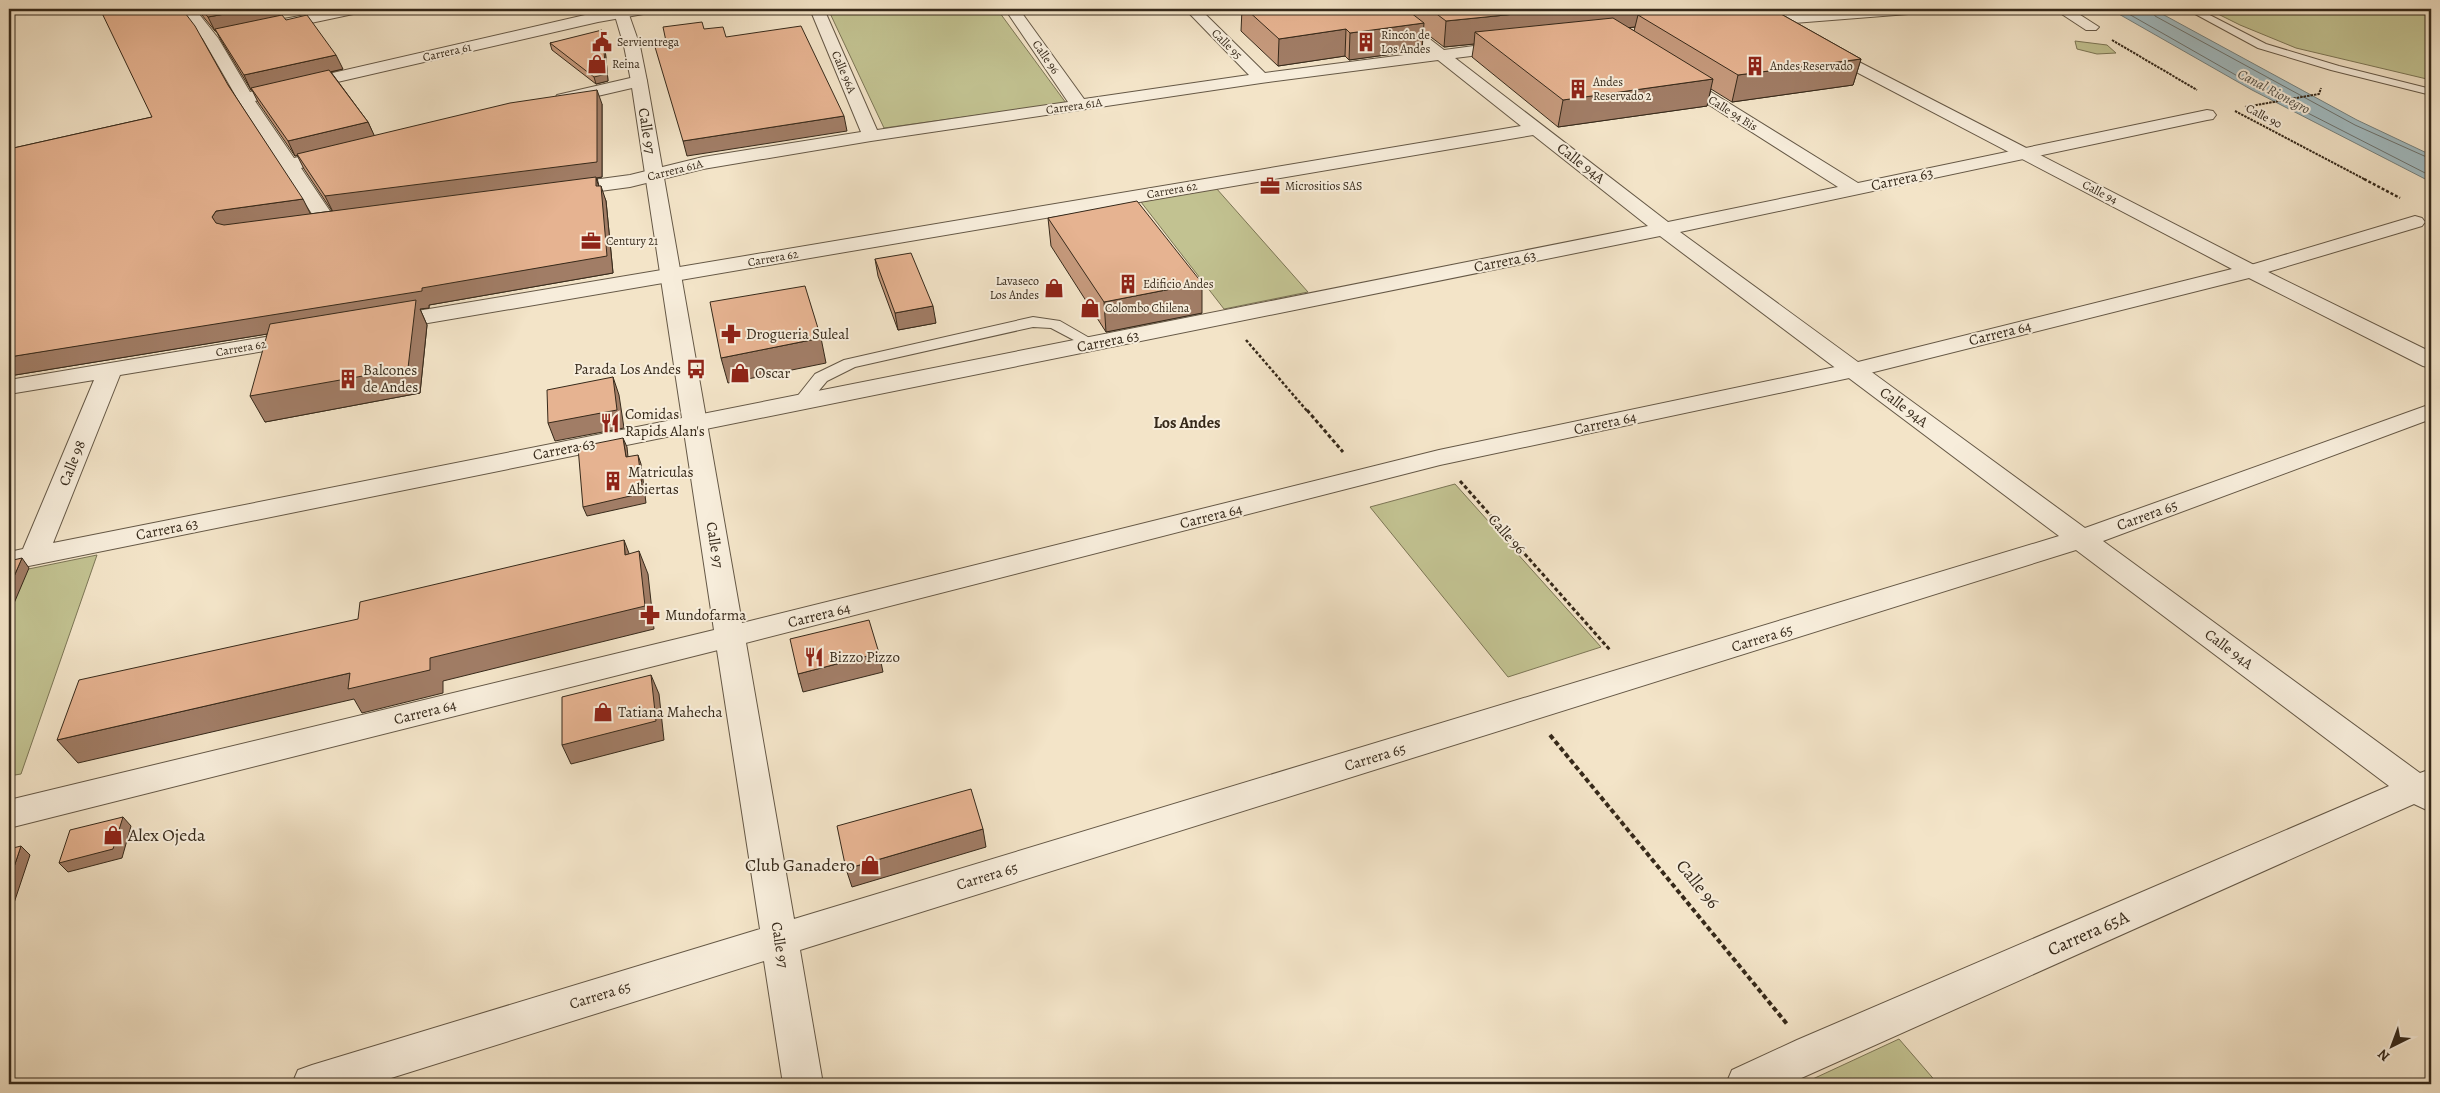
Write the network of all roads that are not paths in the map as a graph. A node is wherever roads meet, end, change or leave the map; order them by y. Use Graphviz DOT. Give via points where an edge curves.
graph roads {
  1 [pos="187,9"];
  2 [pos="358,9"];
  3 [pos="649,9"];
  4 [pos="817,9"];
  5 [pos="1012,9"];
  6 [pos="1192,9"];
  7 [pos="1382,9"];
  8 [pos="1921,9"];
  9 [pos="2061,9"];
  10 [pos="2191,9"];
  11 [pos="621,11"];
  12 [pos="2091,27"];
  13 [pos="256,29"];
  14 [pos="228,34"];
  15 [pos="1796,34"];
  16 [pos="210,38"];
  17 [pos="1814,43"];
  18 [pos="1526,45"];
  19 [pos="1442,54"];
  20 [pos="1662,68"];
  21 [pos="1261,78"];
  22 [pos="639,81"];
  23 [pos="2431,92"];
  24 [pos="245,98"];
  25 [pos="542,104"];
  26 [pos="1079,105"];
  27 [pos="2206,115"];
  28 [pos="1538,128"];
  29 [pos="871,136"];
  30 [pos="348,151"];
  31 [pos="2024,152"];
  32 [pos="289,165"];
  33 [pos="655,175"];
  34 [pos="1855,189"];
  35 [pos="549,192"];
  36 [pos="326,220"];
  37 [pos="2415,222"];
  38 [pos="1664,229"];
  39 [pos="2251,271"];
  40 [pos="671,275"];
  41 [pos="366,326"];
  42 [pos="317,335"];
  43 [pos="1092,344"];
  44 [pos="2431,361"];
  45 [pos="110,370"];
  46 [pos="1854,370"];
  47 [pos="9,387"];
  48 [pos="800,403"];
  49 [pos="2431,411"];
  50 [pos="695,423"];
  51 [pos="2081,539"];
  52 [pos="34,556"];
  53 [pos="9,561"];
  54 [pos="730,637"];
  55 [pos="2427,790"];
  56 [pos="9,814"];
  57 [pos="779,940"];
  58 [pos="312,1084"];
  59 [pos="803,1084"];
  60 [pos="1746,1084"];
  1 -- 16 [label="street"];
  2 -- 13 [label="street"];
  3 -- 11 [label="street, Carrera 61"];
  4 -- 29 [label="street, Calle 96A"];
  5 -- 26 [label="street, Calle 96"];
  6 -- 21 [label="street, Calle 95"];
  7 -- 19 [label="street, Calle 94A"];
  8 -- 15 [label="street" via="1760,19"];
  9 -- 12 [label="street"];
  10 -- 23 [label="lane" via="2262,46"];
  11 -- 22 [label="street, Calle 97"];
  11 -- 24 [label="street, Carrera 61"];
  14 -- 16 [label="street"];
  16 -- 24 [label="street"];
  17 -- 31 [label="street, Calle 94"];
  18 -- 19 [label="street, Carrera 61A"];
  19 -- 21 [label="street, Carrera 61A"];
  19 -- 28 [label="street, Calle 94A"];
  20 -- 34 [label="street, Calle 94 Bis"];
  21 -- 26 [label="street, Carrera 61A"];
  22 -- 25 [label="street"];
  22 -- 33 [label="street, Calle 97"];
  24 -- 32 [label="street"];
  26 -- 29 [label="street, Carrera 61A"];
  27 -- 31 [label="street, Carrera 63"];
  28 -- 38 [label="street, Calle 94A"];
  28 -- 40 [label="street, Carrera 62"];
  29 -- 33 [label="street, Carrera 61A" via="703,163"];
  30 -- 32 [label="street"];
  31 -- 34 [label="street, Carrera 63"];
  31 -- 39 [label="street, Calle 94"];
  32 -- 36 [label="street"];
  33 -- 35 [label="street, Carrera 61A"];
  33 -- 40 [label="street, Calle 97"];
  34 -- 38 [label="street, Carrera 63"];
  37 -- 39 [label="street, Carrera 64"];
  38 -- 43 [label="street, Carrera 63"];
  38 -- 46 [label="street, Calle 94A"];
  39 -- 44 [label="street, Calle 94"];
  39 -- 46 [label="street, Carrera 64"];
  40 -- 41 [label="street, Carrera 62"];
  40 -- 50 [label="street, Calle 97"];
  42 -- 45 [label="street, Carrera 62"];
  43 -- 48 [label="street, Carrera 63"];
  43 -- 48 [label="lane" via="1055,324 1032,322 850,363 830,370 817,380"];
  45 -- 47 [label="street, Carrera 62"];
  45 -- 52 [label="street, Calle 98"];
  46 -- 51 [label="street, Calle 94A"];
  46 -- 54 [label="street, Carrera 64" via="1439,458"];
  48 -- 50 [label="street, Carrera 63"];
  49 -- 51 [label="street, Carrera 65"];
  50 -- 52 [label="street, Carrera 63"];
  50 -- 54 [label="street, Calle 97"];
  51 -- 55 [label="street, Calle 94A"];
  51 -- 57 [label="street, Carrera 65"];
  52 -- 53 [label="street, Carrera 63"];
  54 -- 56 [label="street, Carrera 64"];
  54 -- 57 [label="street, Calle 97"];
  55 -- 60 [label="street, Carrera 65A" via="1811,1053"];
  57 -- 58 [label="street, Carrera 65"];
  57 -- 59 [label="street, Calle 97"];
}
